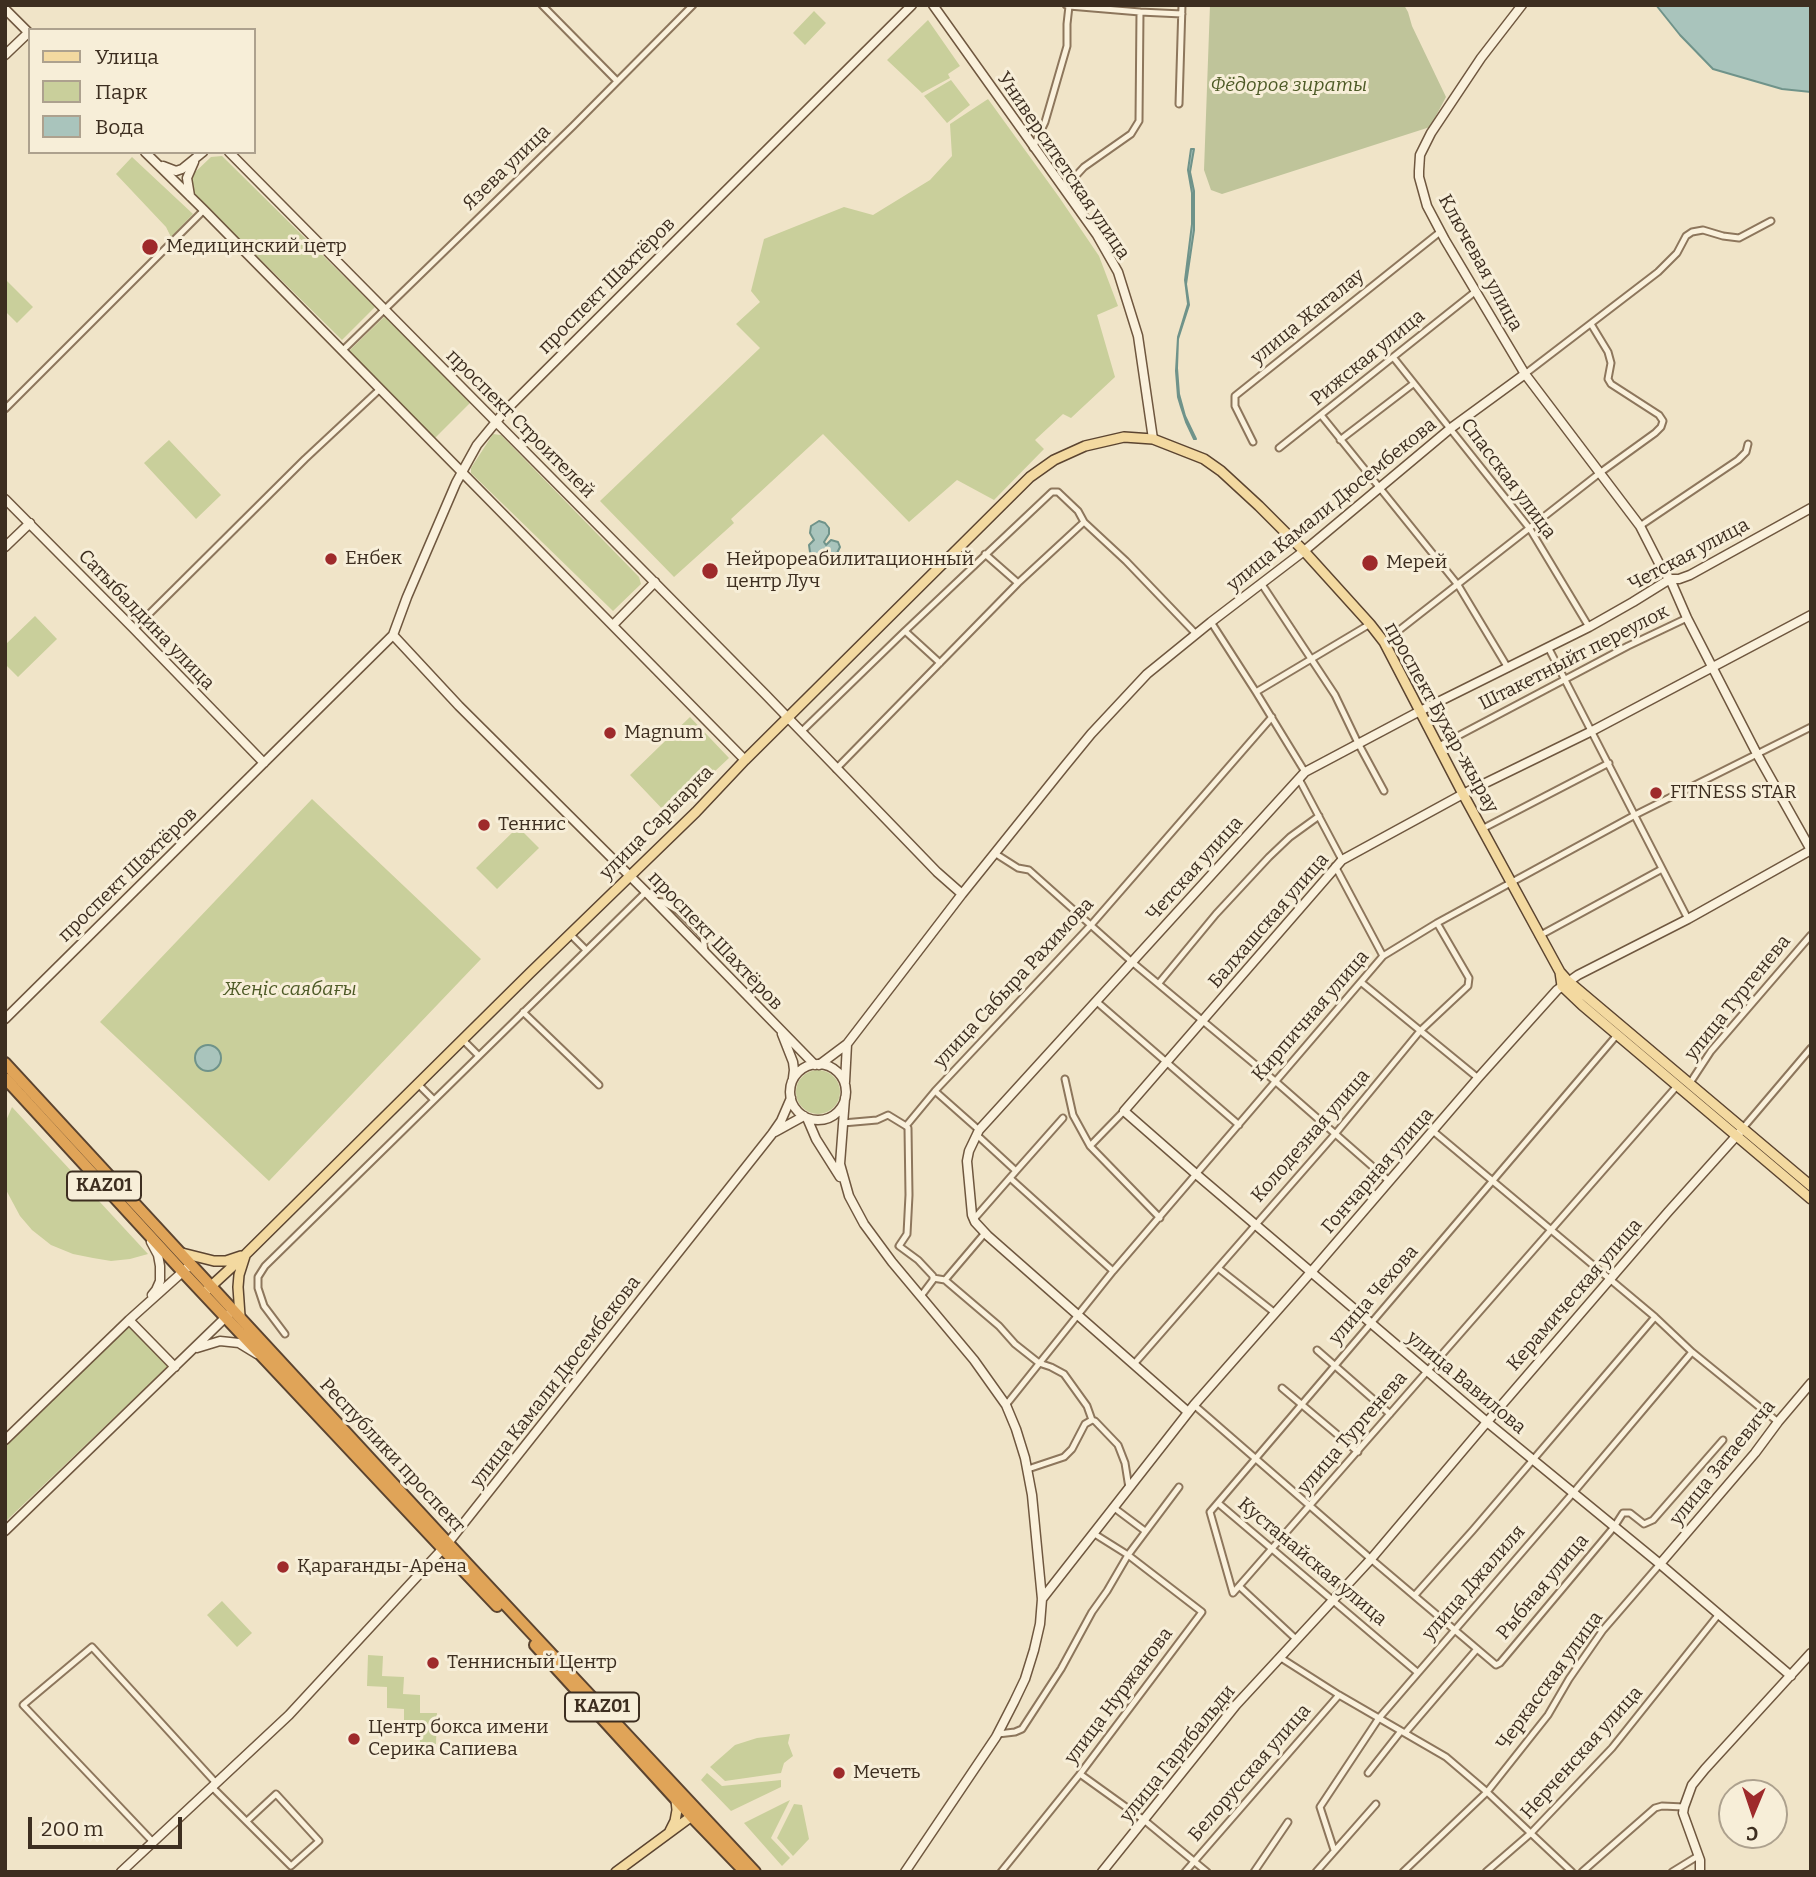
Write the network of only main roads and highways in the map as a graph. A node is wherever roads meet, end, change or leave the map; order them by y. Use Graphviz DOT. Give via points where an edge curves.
graph roads {
  1 [pos="1153,439"];
  2 [pos="1565,984"];
  3 [pos="5,1063"];
  4 [pos="7,1081"];
  5 [pos="1740,1132"];
  6 [pos="1811,1186"];
  7 [pos="1811,1199"];
  8 [pos="182,1253"];
  9 [pos="246,1254"];
  10 [pos="188,1268"];
  11 [pos="208,1289"];
  12 [pos="233,1314"];
  13 [pos="445,1546"];
  14 [pos="676,1800"];
  15 [pos="696,1817"];
  16 [pos="669,1833"];
  17 [pos="616,1872"];
  18 [pos="745,1872"];
  19 [pos="755,1872"];
  1 -- 2 [label="main road, проспект Бухар-жырау" via="1204,459 1221,471 1304,551 1384,642"];
  1 -- 9 [label="main road, улица Сарыарка" via="1124,437 1085,446 1030,477 696,813"];
  2 -- 5 [label="main road" via="1690,1083"];
  2 -- 5 [label="main road" via="1677,1086"];
  3 -- 8 [label="highway, Республики проспект / KАZ01"];
  4 -- 10 [label="highway, Республики проспект / KАZ01" via="140,1225"];
  5 -- 6 [label="main road"];
  5 -- 7 [label="main road"];
  8 -- 9 [label="main road" via="214,1261"];
  8 -- 10 [label="highway, Республики проспект / KАZ01"];
  9 -- 11 [label="main road, улица Сарыарка"];
  9 -- 12 [label="main road"];
  10 -- 11 [label="highway, Республики проспект / KАZ01"];
  11 -- 12 [label="highway, Республики проспект / KАZ01"];
  12 -- 13 [label="highway, Республики проспект / KАZ01"];
  12 -- 13 [label="highway, Республики проспект / KАZ01" via="266,1360"];
  13 -- 14 [label="highway, Республики проспект / KАZ01"];
  13 -- 15 [label="highway, Республики проспект / KАZ01" via="591,1694"];
  14 -- 15 [label="highway, Республики проспект / KАZ01"];
  14 -- 16 [label="main road"];
  15 -- 16 [label="main road"];
  15 -- 18 [label="highway, Республики проспект / KАZ01"];
  15 -- 19 [label="highway, Республики проспект / KАZ01"];
  16 -- 17 [label="main road"];
}
